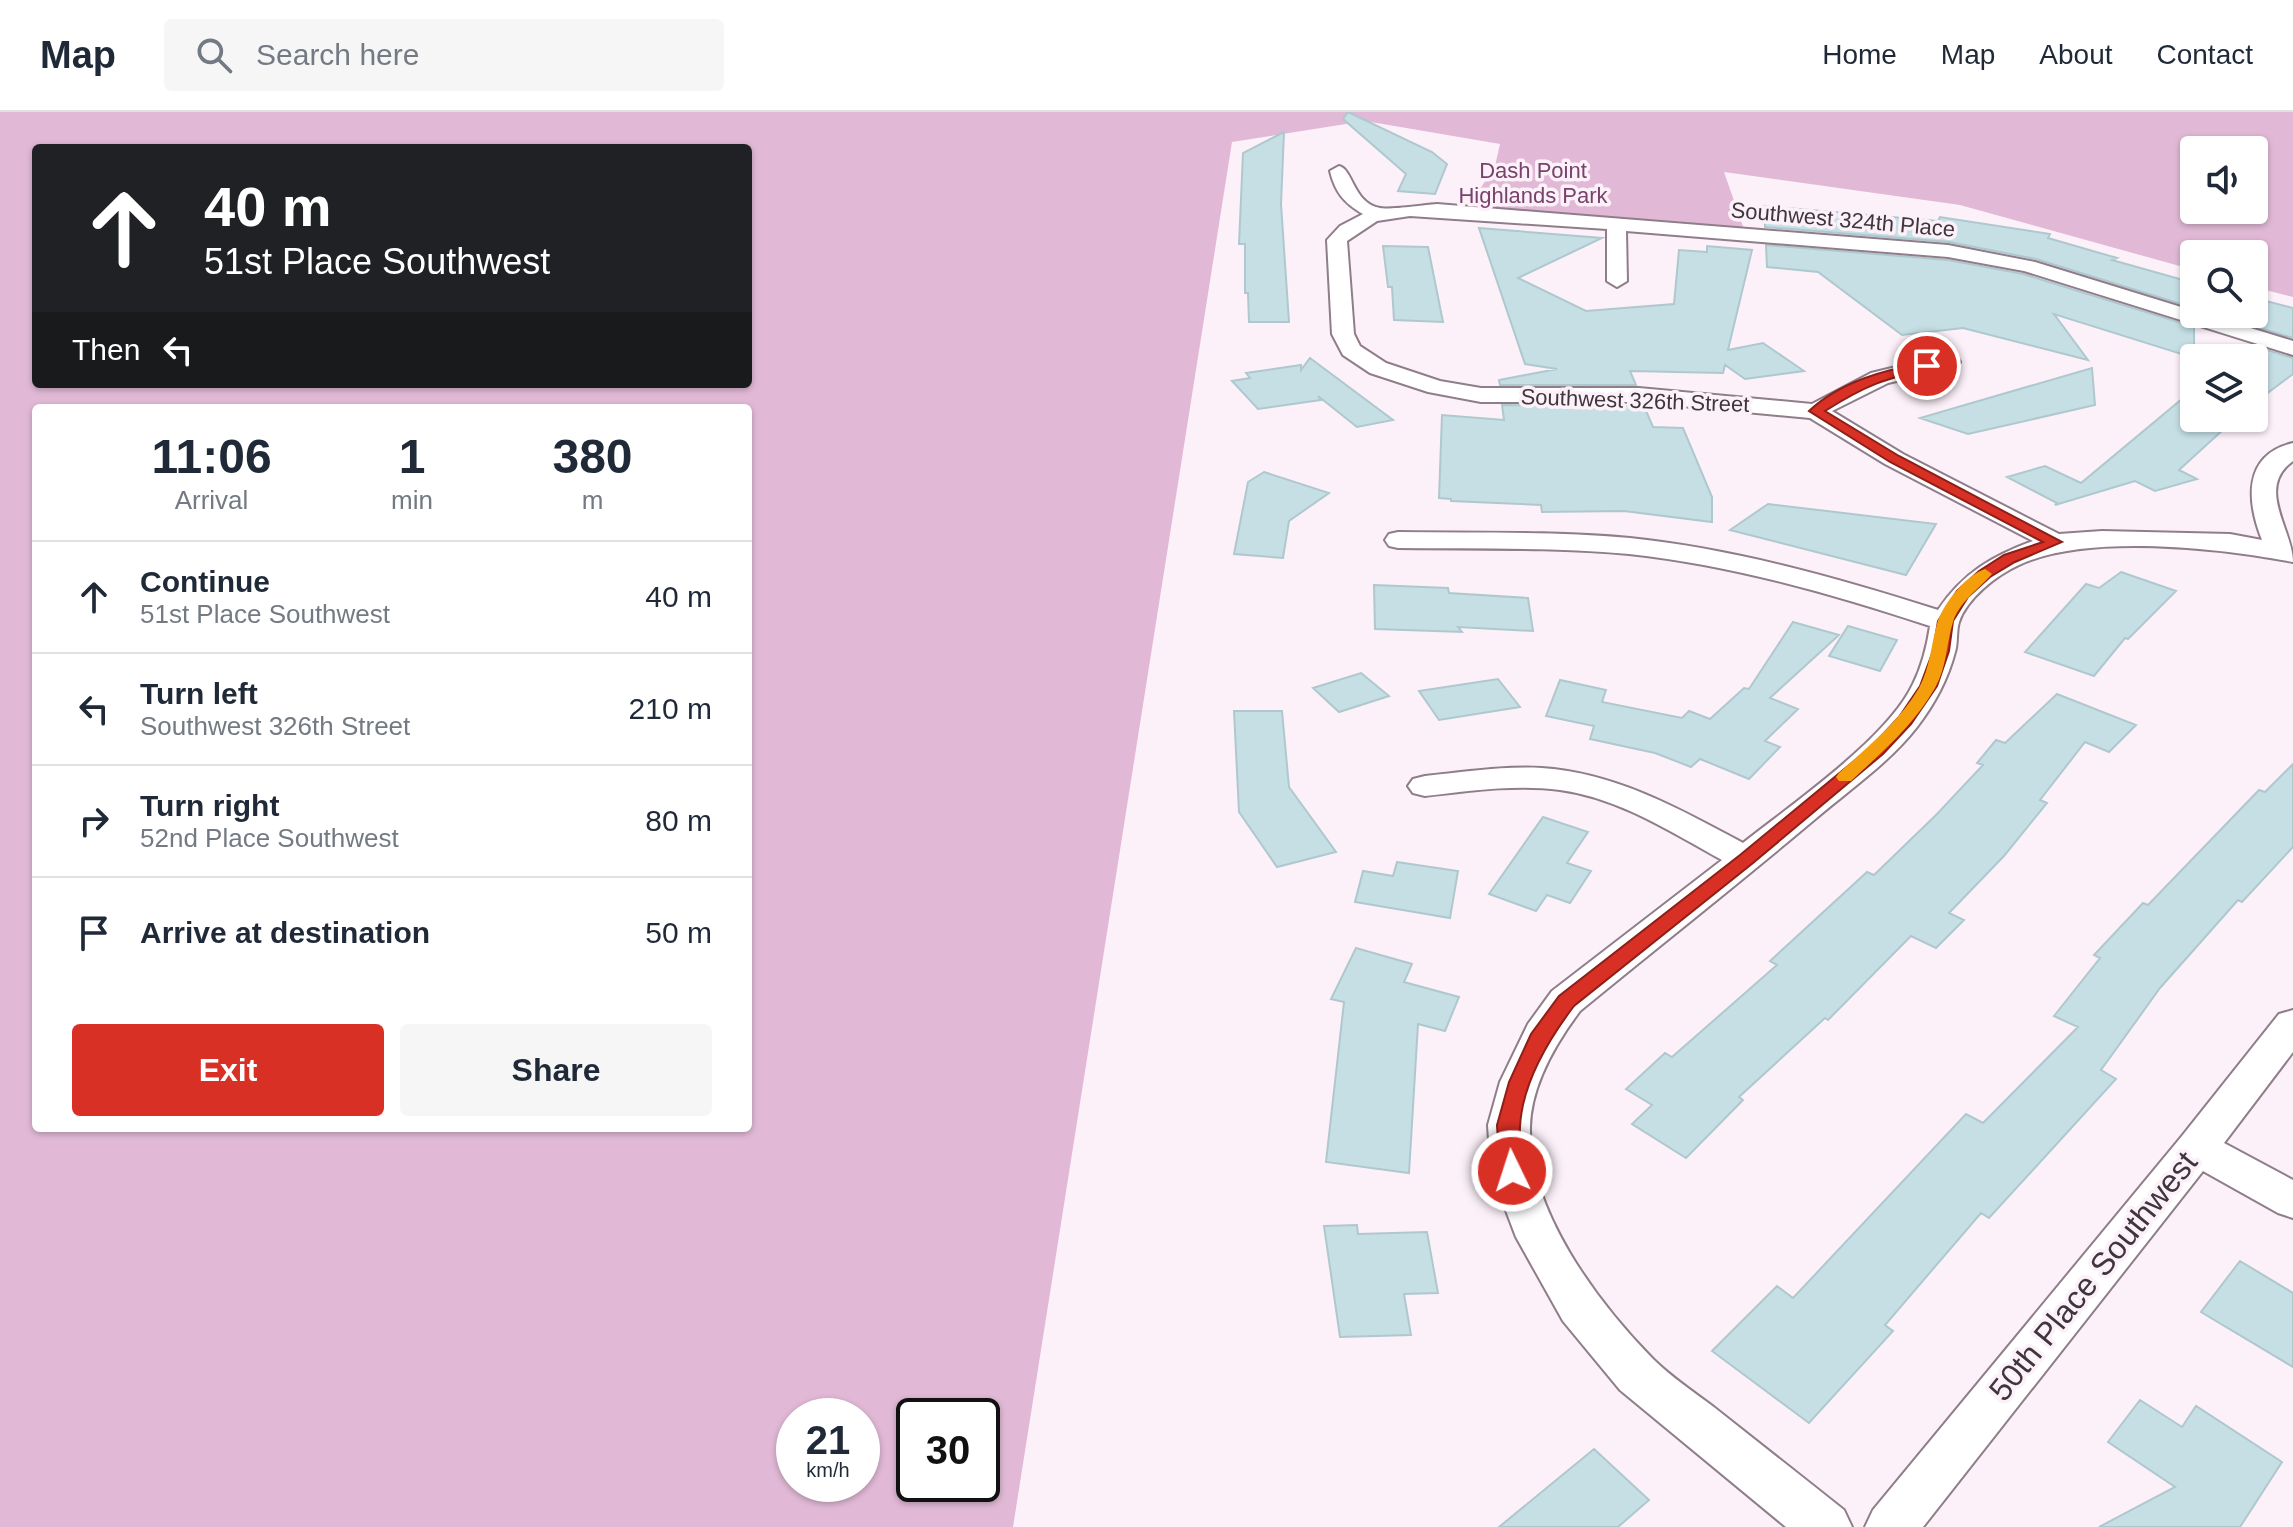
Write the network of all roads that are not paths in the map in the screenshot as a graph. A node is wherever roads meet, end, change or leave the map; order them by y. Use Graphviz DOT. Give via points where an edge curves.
graph roads {
  1 [pos="1339,171"];
  2 [pos="1377,214"];
  3 [pos="1616,224"];
  4 [pos="1617,281"];
  5 [pos="2293,348"];
  6 [pos="1949,362"];
  7 [pos="1816,411"];
  8 [pos="2293,450"];
  9 [pos="1398,540"];
  10 [pos="2055,542"];
  11 [pos="2287,553"];
  12 [pos="1945,621"];
  13 [pos="1425,786"];
  14 [pos="1746,859"];
  15 [pos="2293,1024"];
  16 [pos="2197,1148"];
  17 [pos="2293,1201"];
  18 [pos="1826,1527"];
  19 [pos="1891,1527"];
  1 -- 2 [label="street" via="1349,197"];
  2 -- 3 [label="street, Southwest 324th Place" via="1437,210"];
  2 -- 7 [label="street, Southwest 326th Street" via="1343,233 1335,250 1343,334 1351,350 1378,368 1481,395 1639,395"];
  3 -- 4 [label="street"];
  3 -- 5 [label="street, Southwest 324th Place" via="1980,255"];
  6 -- 7 [label="street" via="1875,378"];
  7 -- 10 [label="street, Southwest 326th Street" via="1894,459"];
  8 -- 11 [label="street" via="2272,465 2263,489 2264,511"];
  9 -- 12 [label="street" via="1659,550 1816,582"];
  10 -- 11 [label="street" via="2230,542"];
  10 -- 12 [label="street" via="1984,574"];
  12 -- 14 [label="street" via="1928,686 1905,721"];
  13 -- 14 [label="street" via="1560,780 1602,789 1655,810"];
  14 -- 18 [label="street" via="1566,1001 1542,1034 1520,1082 1509,1125 1512,1171 1538,1237 1579,1307 1637,1375"];
  15 -- 16 [label="street, 50th Place Southwest"];
  16 -- 17 [label="street"];
  16 -- 19 [label="street, 50th Place Southwest"];
}
